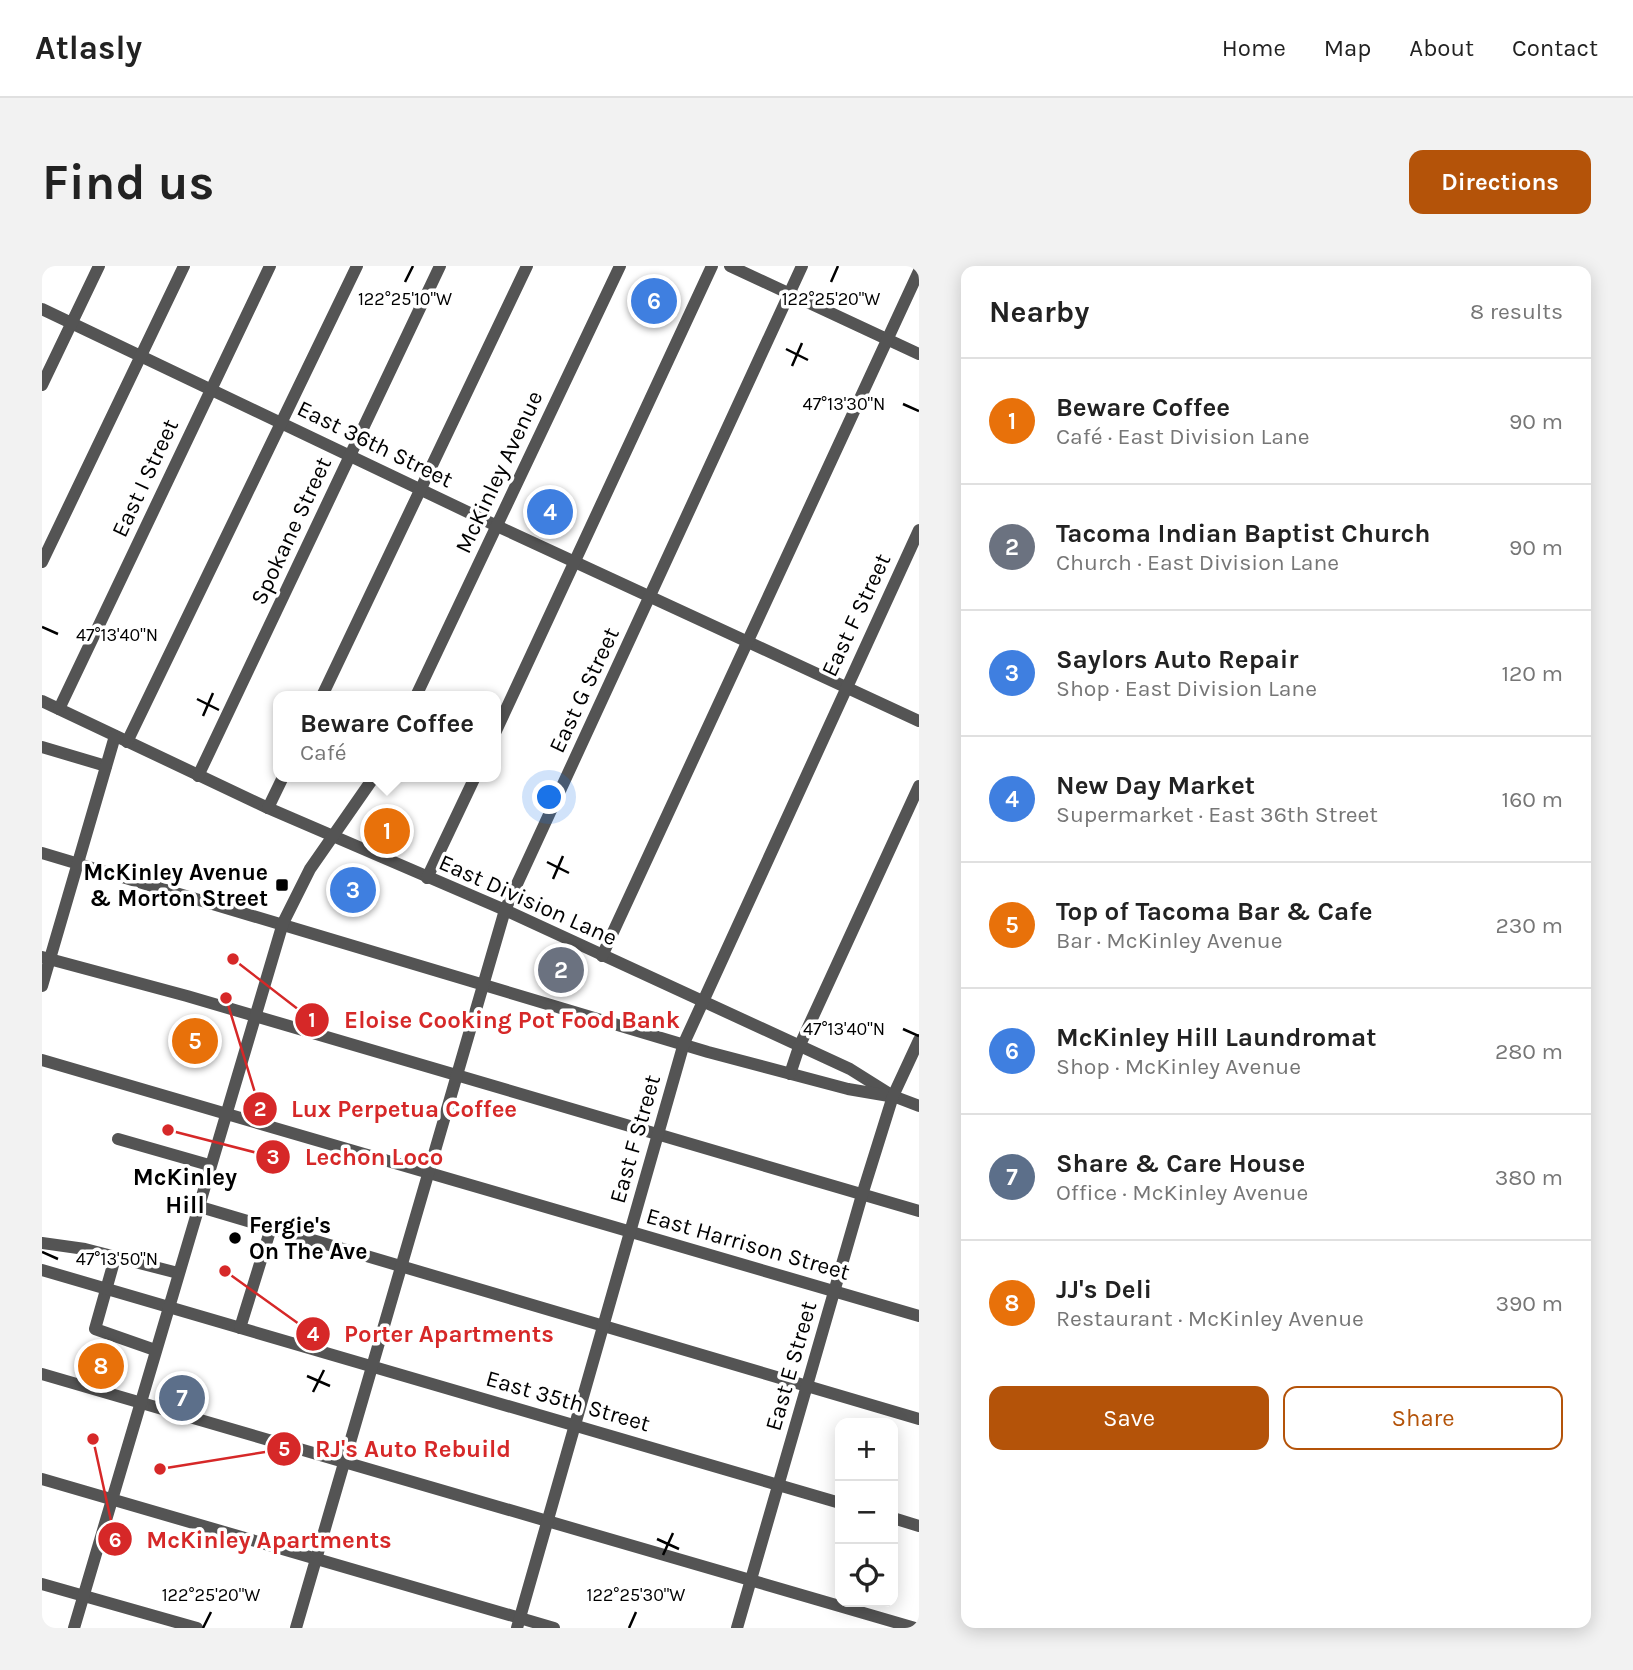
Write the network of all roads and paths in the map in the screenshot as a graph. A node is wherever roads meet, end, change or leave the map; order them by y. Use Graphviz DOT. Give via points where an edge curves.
graph roads {
  1 [pos="99,266"];
  2 [pos="184,266"];
  3 [pos="270,266"];
  4 [pos="357,266"];
  5 [pos="440,266"];
  6 [pos="527,266"];
  7 [pos="620,266"];
  8 [pos="712,266"];
  9 [pos="730,266"];
  10 [pos="802,266"];
  11 [pos="919,271"];
  12 [pos="789,294"];
  13 [pos="42,309"];
  14 [pos="72,323"];
  15 [pos="887,340"];
  16 [pos="919,354"];
  17 [pos="141,356"];
  18 [pos="42,386"];
  19 [pos="211,389"];
  20 [pos="282,422"];
  21 [pos="350,455"];
  22 [pos="421,489"];
  23 [pos="497,526"];
  24 [pos="919,530"];
  25 [pos="42,562"];
  26 [pos="575,563"];
  27 [pos="649,598"];
  28 [pos="748,643"];
  29 [pos="846,688"];
  30 [pos="324,691"];
  31 [pos="418,691"];
  32 [pos="42,701"];
  33 [pos="59,709"];
  34 [pos="501,720"];
  35 [pos="919,721"];
  36 [pos="121,739"];
  37 [pos="42,747"];
  38 [pos="106,766"];
  39 [pos="198,776"];
  40 [pos="281,782"];
  41 [pos="370,782"];
  42 [pos="473,782"];
  43 [pos="919,786"];
  44 [pos="268,808"];
  45 [pos="331,836"];
  46 [pos="42,853"];
  47 [pos="77,863"];
  48 [pos="427,878"];
  49 [pos="505,910"];
  50 [pos="283,923"];
  51 [pos="602,956"];
  52 [pos="46,958"];
  53 [pos="482,982"];
  54 [pos="42,986"];
  55 [pos="700,1002"];
  56 [pos="254,1016"];
  57 [pos="919,1040"];
  58 [pos="684,1043"];
  59 [pos="799,1046"];
  60 [pos="42,1060"];
  61 [pos="790,1074"];
  62 [pos="455,1076"];
  63 [pos="893,1096"];
  64 [pos="919,1106"];
  65 [pos="224,1114"];
  66 [pos="658,1135"];
  67 [pos="118,1139"];
  68 [pos="209,1165"];
  69 [pos="428,1173"];
  70 [pos="862,1195"];
  71 [pos="197,1206"];
  72 [pos="919,1211"];
  73 [pos="271,1228"];
  74 [pos="631,1232"];
  75 [pos="42,1243"];
  76 [pos="115,1258"];
  77 [pos="400,1266"];
  78 [pos="42,1269"];
  79 [pos="178,1273"];
  80 [pos="105,1288"];
  81 [pos="835,1292"];
  82 [pos="168,1306"];
  83 [pos="919,1316"];
  84 [pos="604,1326"];
  85 [pos="240,1328"];
  86 [pos="155,1350"];
  87 [pos="371,1366"];
  88 [pos="42,1374"];
  89 [pos="808,1387"];
  90 [pos="140,1402"];
  91 [pos="919,1419"];
  92 [pos="575,1425"];
  93 [pos="344,1461"];
  94 [pos="42,1479"];
  95 [pos="779,1485"];
  96 [pos="112,1499"];
  97 [pos="835,1502"];
  98 [pos="898,1520"];
  99 [pos="548,1521"];
  100 [pos="919,1526"];
  101 [pos="316,1558"];
  102 [pos="751,1580"];
  103 [pos="42,1584"];
  104 [pos="82,1595"];
  105 [pos="518,1623"];
  106 [pos="74,1628"];
  107 [pos="197,1628"];
  108 [pos="296,1628"];
  109 [pos="554,1628"];
  110 [pos="737,1628"];
  111 [pos="915,1628"];
  1 -- 14 [label="street"];
  2 -- 17 [label="street"];
  3 -- 19 [label="street, East I Street"];
  4 -- 20 [label="street"];
  5 -- 21 [label="street, Spokane Street"];
  6 -- 22 [label="street"];
  7 -- 23 [label="street, McKinley Avenue"];
  8 -- 26 [label="street"];
  9 -- 12 [label="street"];
  10 -- 12 [label="street, East G Street"];
  11 -- 15 [label="street"];
  12 -- 15 [label="street"];
  12 -- 27 [label="street, East G Street"];
  13 -- 14 [label="street, East 36th Street"];
  14 -- 17 [label="street, East 36th Street"];
  14 -- 18 [label="street"];
  15 -- 16 [label="street"];
  15 -- 28 [label="street"];
  17 -- 19 [label="street, East 36th Street"];
  17 -- 25 [label="street"];
  19 -- 20 [label="street, East 36th Street"];
  19 -- 33 [label="street, East I Street"];
  20 -- 21 [label="street, East 36th Street"];
  20 -- 36 [label="street"];
  21 -- 22 [label="street, East 36th Street"];
  21 -- 39 [label="street, Spokane Street"];
  22 -- 23 [label="street, East 36th Street"];
  22 -- 30 [label="street"];
  23 -- 26 [label="street, East 36th Street"];
  23 -- 31 [label="street, McKinley Avenue"];
  24 -- 29 [label="street, East F Street"];
  26 -- 27 [label="street, East 36th Street"];
  26 -- 34 [label="street"];
  27 -- 28 [label="street, East 36th Street"];
  27 -- 49 [label="street, East G Street"];
  28 -- 29 [label="street, East 36th Street"];
  28 -- 51 [label="street"];
  29 -- 35 [label="street, East 36th Street"];
  29 -- 55 [label="street, East F Street"];
  32 -- 33 [label="street, East Division Lane"];
  33 -- 36 [label="street, East Division Lane"];
  36 -- 38 [label="street"];
  36 -- 39 [label="street, East Division Lane"];
  37 -- 38 [label="street"];
  38 -- 47 [label="street"];
  39 -- 44 [label="street, East Division Lane"];
  40 -- 44 [label="street"];
  41 -- 45 [label="street"];
  42 -- 48 [label="street"];
  43 -- 59 [label="street"];
  44 -- 45 [label="street, East Division Lane"];
  45 -- 48 [label="street, East Division Lane"];
  45 -- 50 [label="street"];
  46 -- 47 [label="street"];
  47 -- 50 [label="street"];
  47 -- 52 [label="street"];
  48 -- 49 [label="street, East Division Lane"];
  49 -- 51 [label="street, East Division Lane"];
  49 -- 53 [label="street, East G Street"];
  50 -- 53 [label="street"];
  50 -- 56 [label="street"];
  51 -- 55 [label="street, East Division Lane"];
  52 -- 54 [label="street"];
  52 -- 56 [label="street"];
  53 -- 58 [label="street"];
  53 -- 62 [label="street, East G Street"];
  55 -- 58 [label="street, East F Street"];
  55 -- 59 [label="street, East Division Lane"];
  56 -- 62 [label="street"];
  56 -- 65 [label="street"];
  57 -- 63 [label="street, East E Street"];
  58 -- 61 [label="street"];
  58 -- 66 [label="street, East F Street"];
  59 -- 61 [label="street"];
  59 -- 63 [label="street, East Division Lane" via="850,1069"];
  60 -- 65 [label="street, East Harrison Street"];
  61 -- 63 [label="street"];
  62 -- 66 [label="street"];
  62 -- 69 [label="street, East G Street"];
  63 -- 64 [label="street, East Division Lane"];
  63 -- 70 [label="street, East E Street"];
  65 -- 68 [label="street"];
  65 -- 69 [label="street, East Harrison Street"];
  66 -- 70 [label="street"];
  66 -- 74 [label="street, East F Street"];
  67 -- 68 [label="street"];
  68 -- 71 [label="street"];
  69 -- 74 [label="street, East Harrison Street"];
  69 -- 77 [label="street, East G Street"];
  70 -- 72 [label="street"];
  70 -- 81 [label="street, East E Street"];
  71 -- 73 [label="street"];
  71 -- 79 [label="street"];
  73 -- 77 [label="street"];
  73 -- 85 [label="street"];
  74 -- 81 [label="street, East Harrison Street"];
  74 -- 84 [label="street, East F Street"];
  75 -- 76 [label="street"];
  76 -- 79 [label="street"];
  76 -- 80 [label="street"];
  77 -- 84 [label="street"];
  77 -- 87 [label="street, East G Street"];
  78 -- 80 [label="street, East 35th Street"];
  79 -- 82 [label="street"];
  80 -- 82 [label="street, East 35th Street"];
  80 -- 86 [label="street" via="94,1329"];
  81 -- 83 [label="street, East Harrison Street"];
  81 -- 89 [label="street, East E Street"];
  82 -- 85 [label="street, East 35th Street"];
  82 -- 86 [label="street"];
  84 -- 89 [label="street"];
  84 -- 92 [label="street, East F Street"];
  85 -- 87 [label="street, East 35th Street"];
  86 -- 90 [label="street"];
  87 -- 92 [label="street, East 35th Street"];
  87 -- 93 [label="street, East G Street"];
  88 -- 90 [label="street"];
  89 -- 91 [label="street"];
  89 -- 95 [label="street, East E Street"];
  90 -- 93 [label="street"];
  90 -- 96 [label="street"];
  92 -- 95 [label="street, East 35th Street"];
  92 -- 99 [label="street, East F Street"];
  93 -- 99 [label="street"];
  93 -- 101 [label="street, East G Street"];
  94 -- 96 [label="street"];
  95 -- 97 [label="street, East 35th Street"];
  95 -- 102 [label="street, East E Street"];
  96 -- 101 [label="street"];
  96 -- 104 [label="street"];
  98 -- 100 [label="street"];
  99 -- 102 [label="street"];
  99 -- 105 [label="street, East F Street"];
  101 -- 105 [label="street"];
  101 -- 108 [label="street, East G Street"];
  102 -- 110 [label="street, East E Street"];
  102 -- 111 [label="street"];
  103 -- 104 [label="street"];
  104 -- 106 [label="street"];
  104 -- 107 [label="street"];
  105 -- 109 [label="street"];
}
